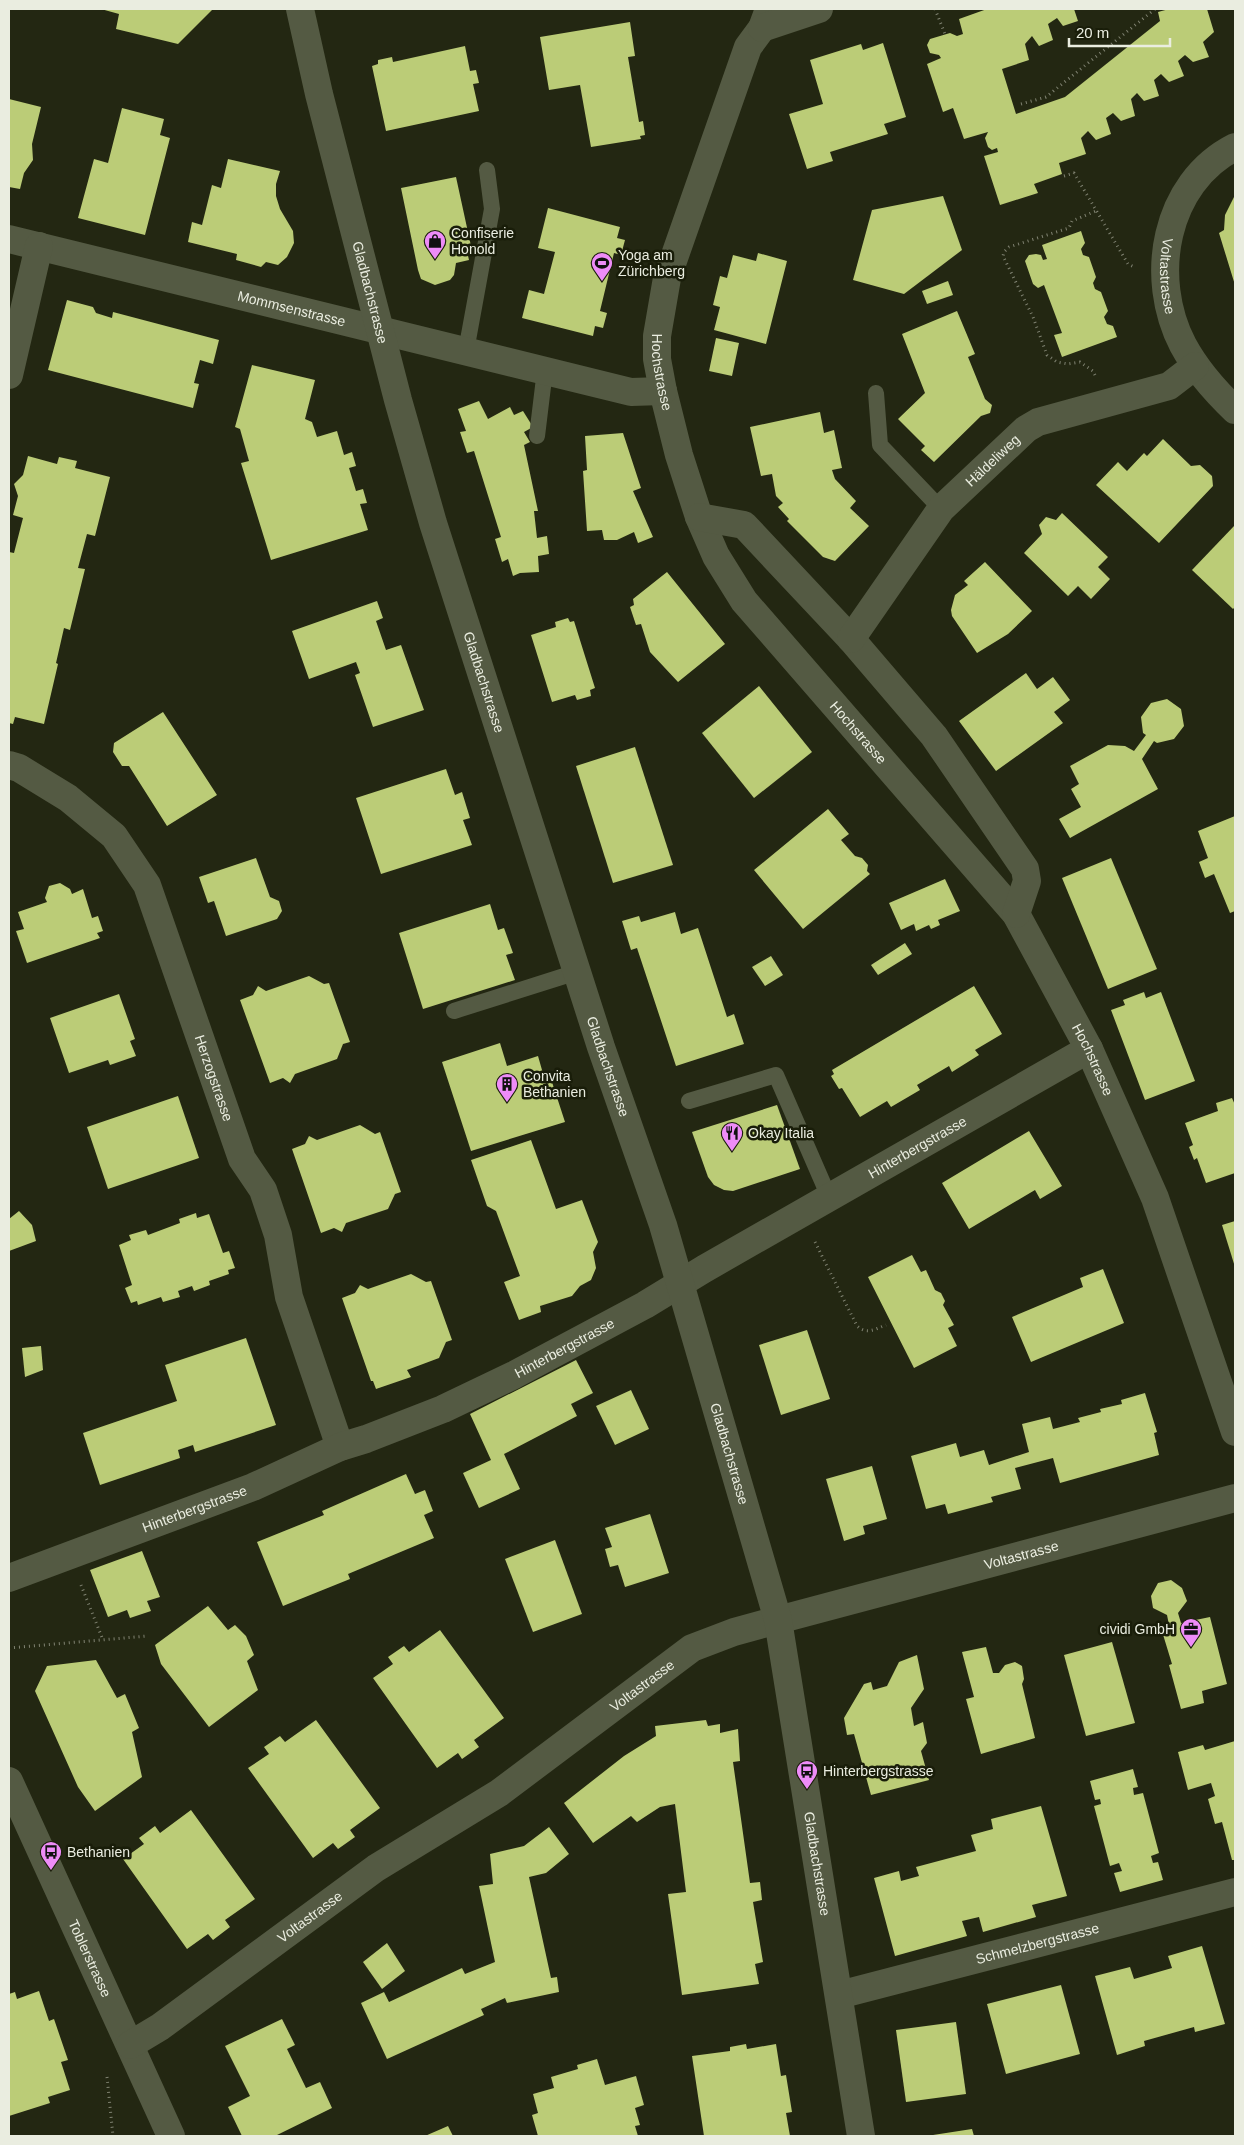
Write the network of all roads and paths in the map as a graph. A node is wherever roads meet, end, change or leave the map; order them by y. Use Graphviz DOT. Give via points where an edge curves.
graph roads {
  1 [pos="300,9"];
  2 [pos="819,9"];
  3 [pos="935,9"];
  4 [pos="1155,9"];
  5 [pos="766,18"];
  6 [pos="945,34"];
  7 [pos="1021,104"];
  8 [pos="1235,147"];
  9 [pos="486,170"];
  10 [pos="1064,176"];
  11 [pos="1096,211"];
  12 [pos="9,238"];
  13 [pos="39,246"];
  14 [pos="1126,260"];
  15 [pos="381,331"];
  16 [pos="466,351"];
  17 [pos="1195,366"];
  18 [pos="545,370"];
  19 [pos="9,375"];
  20 [pos="663,391"];
  21 [pos="876,393"];
  22 [pos="1232,402"];
  23 [pos="1106,403"];
  24 [pos="537,436"];
  25 [pos="941,509"];
  26 [pos="699,517"];
  27 [pos="851,639"];
  28 [pos="9,765"];
  29 [pos="1016,914"];
  30 [pos="577,972"];
  31 [pos="454,1011"];
  32 [pos="1089,1049"];
  33 [pos="690,1101"];
  34 [pos="828,1198"];
  35 [pos="813,1237"];
  36 [pos="681,1284"];
  37 [pos="886,1325"];
  38 [pos="1235,1432"];
  39 [pos="340,1447"];
  40 [pos="1235,1498"];
  41 [pos="9,1578"];
  42 [pos="80,1582"];
  43 [pos="778,1620"];
  44 [pos="147,1636"];
  45 [pos="103,1640"];
  46 [pos="9,1648"];
  47 [pos="9,1781"];
  48 [pos="1235,1892"];
  49 [pos="839,1995"];
  50 [pos="130,2045"];
  51 [pos="107,2073"];
  52 [pos="113,2136"];
  53 [pos="171,2136"];
  54 [pos="861,2136"];
  1 -- 15 [label="street, Gladbachstrasse"];
  2 -- 5 [label="street"];
  3 -- 6 [label="path"];
  4 -- 7 [label="path" via="1046,96"];
  5 -- 20 [label="street, Hochstrasse" via="748,47 667,278 657,336"];
  8 -- 17 [label="street, Voltastrasse" via="1213,160 1188,189 1168,238 1166,262 1172,318"];
  9 -- 16 [label="lane" via="492,209"];
  10 -- 11 [label="path" via="1074,173"];
  11 -- 14 [label="path"];
  11 -- 23 [label="path" via="1072,221 1069,228 1009,247 1003,256 1034,317 1047,355 1057,362 1080,362 1093,371"];
  12 -- 13 [label="street, Mommsenstrasse"];
  13 -- 15 [label="street, Mommsenstrasse"];
  13 -- 19 [label="street"];
  15 -- 16 [label="street, Mommsenstrasse"];
  15 -- 30 [label="street, Gladbachstrasse" via="433,523"];
  16 -- 18 [label="street, Mommsenstrasse"];
  17 -- 22 [label="street, Voltastrasse" via="1213,389"];
  17 -- 23 [label="street, Häldeliweg" via="1169,386"];
  18 -- 20 [label="street, Mommsenstrasse" via="631,392"];
  18 -- 24 [label="lane"];
  20 -- 26 [label="street, Hochstrasse"];
  21 -- 25 [label="lane" via="880,445"];
  23 -- 25 [label="street, Häldeliweg" via="1038,422 1026,429"];
  25 -- 27 [label="street, Häldeliweg"];
  26 -- 27 [label="street" via="744,525"];
  26 -- 29 [label="street, Hochstrasse" via="716,556 744,601"];
  27 -- 29 [label="street" via="934,736 1025,869 1027,881"];
  28 -- 39 [label="street, Herzogstrasse" via="68,798 114,836 147,885 242,1160 263,1190 278,1235 289,1297"];
  29 -- 32 [label="street, Hochstrasse"];
  30 -- 31 [label="lane"];
  30 -- 36 [label="street, Gladbachstrasse"];
  32 -- 34 [label="street, Hinterbergstrasse"];
  32 -- 38 [label="street, Hochstrasse" via="1155,1198"];
  33 -- 34 [label="lane" via="776,1075"];
  34 -- 36 [label="street, Hinterbergstrasse"];
  35 -- 37 [label="path" via="857,1326 871,1332"];
  36 -- 39 [label="street, Hinterbergstrasse" via="443,1409"];
  36 -- 43 [label="street, Gladbachstrasse"];
  39 -- 41 [label="street, Hinterbergstrasse" via="253,1487"];
  40 -- 43 [label="street, Voltastrasse"];
  42 -- 45 [label="path"];
  43 -- 49 [label="street, Gladbachstrasse"];
  43 -- 50 [label="street, Voltastrasse" via="692,1648 500,1793 376,1868 160,2027"];
  44 -- 45 [label="path"];
  45 -- 46 [label="path"];
  47 -- 50 [label="street, Toblerstrasse"];
  48 -- 49 [label="street, Schmelzbergstrasse"];
  49 -- 54 [label="street, Gladbachstrasse"];
  50 -- 53 [label="street, Toblerstrasse"];
  51 -- 52 [label="path"];
}
